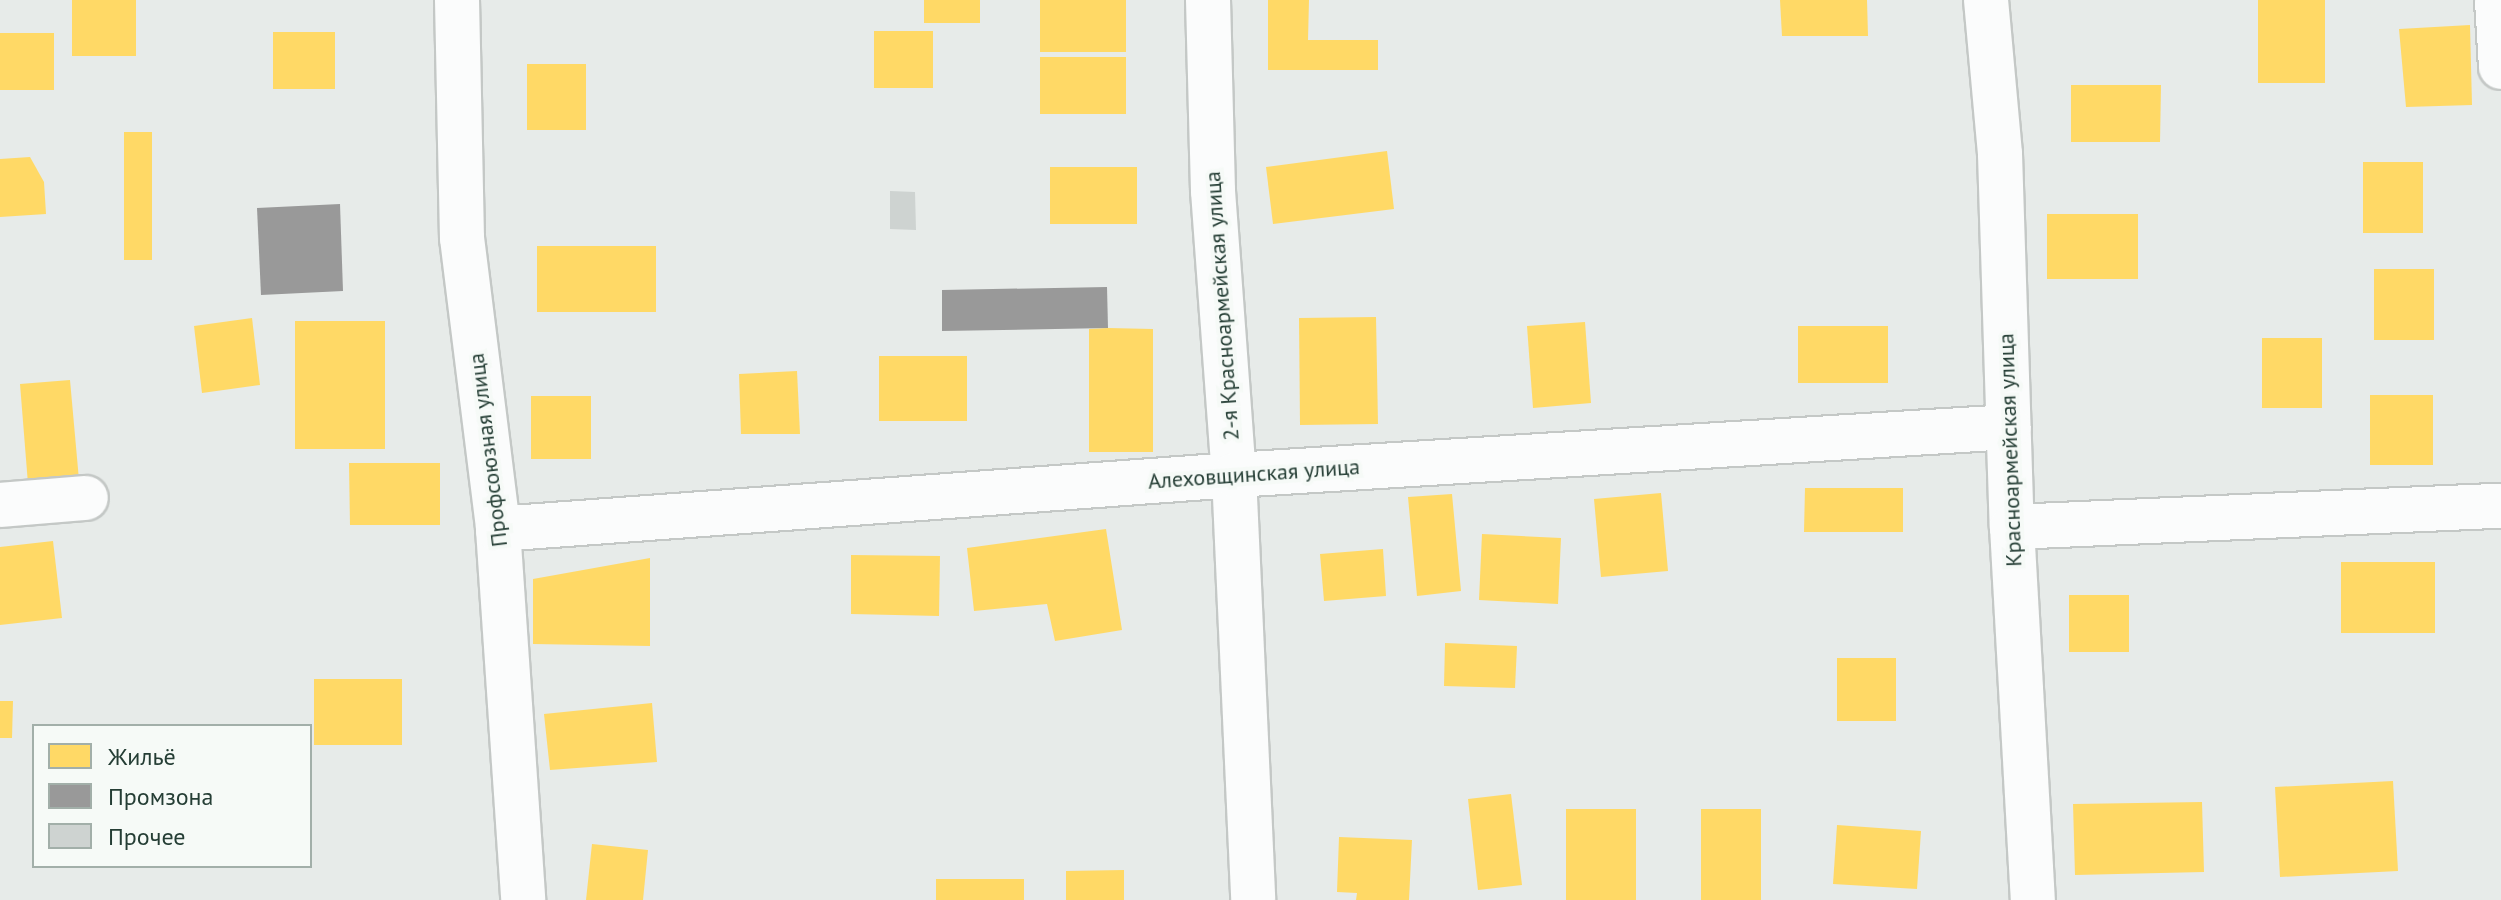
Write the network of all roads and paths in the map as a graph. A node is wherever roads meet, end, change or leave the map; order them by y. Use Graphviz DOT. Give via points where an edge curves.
graph roads {
  1 [pos="457,0"];
  2 [pos="1208,0"];
  3 [pos="1986,0"];
  4 [pos="2497,0"];
  5 [pos="2501,67"];
  6 [pos="2009,427"];
  7 [pos="1234,475"];
  8 [pos="86,498"];
  9 [pos="0,505"];
  10 [pos="2501,506"];
  11 [pos="2012,527"];
  12 [pos="498,529"];
  13 [pos="523,900"];
  14 [pos="1253,900"];
  15 [pos="2033,900"];
  1 -- 12 [label="street, Профсоюзная улица" via="462,238"];
  2 -- 7 [label="street, 2-я Красноармейская улица" via="1213,191"];
  3 -- 6 [label="street, Красноармейская улица" via="2000,154"];
  4 -- 5 [label="street"];
  6 -- 7 [label="street, Алеховщинская улица"];
  6 -- 11 [label="street, Красноармейская улица"];
  7 -- 12 [label="street, Алеховщинская улица"];
  7 -- 14 [label="street, 2-я Красноармейская улица"];
  8 -- 9 [label="street"];
  10 -- 11 [label="street"];
  11 -- 15 [label="street, Красноармейская улица"];
  12 -- 13 [label="street, Профсоюзная улица"];
}
